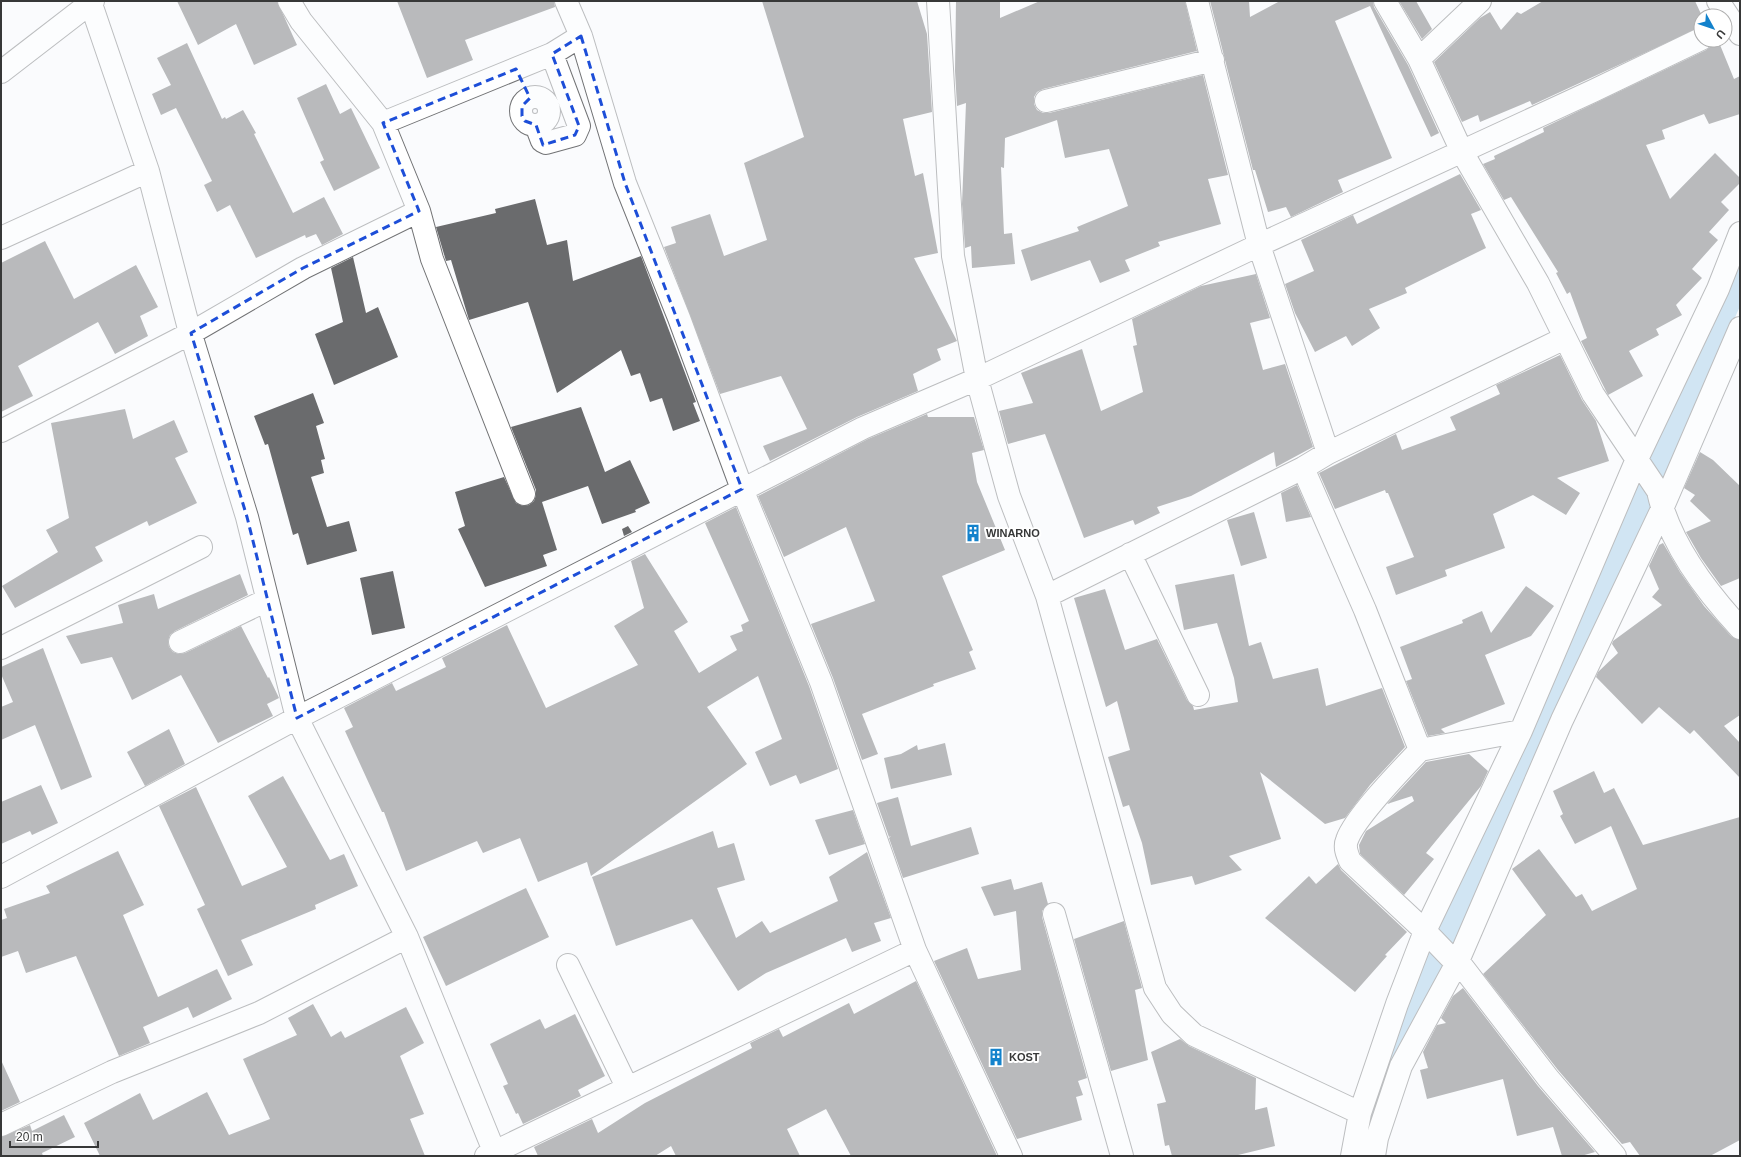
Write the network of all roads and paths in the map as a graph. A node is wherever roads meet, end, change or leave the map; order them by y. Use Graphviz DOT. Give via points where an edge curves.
graph roads {
  1 [pos="289,1"];
  2 [pos="566,1"];
  3 [pos="938,1"];
  4 [pos="1197,1"];
  5 [pos="1385,1"];
  6 [pos="1480,1"];
  7 [pos="91,2"];
  8 [pos="581,36"];
  9 [pos="1693,43"];
  10 [pos="552,54"];
  11 [pos="1419,59"];
  12 [pos="1213,60"];
  13 [pos="516,69"];
  14 [pos="1,72"];
  15 [pos="568,96"];
  16 [pos="1046,102"];
  17 [pos="538,110"];
  18 [pos="383,123"];
  19 [pos="1462,152"];
  20 [pos="148,171"];
  21 [pos="419,211"];
  22 [pos="1740,233"];
  23 [pos="1,238"];
  24 [pos="1259,245"];
  25 [pos="1740,328"];
  26 [pos="191,333"];
  27 [pos="1565,338"];
  28 [pos="977,380"];
  29 [pos="1,431"];
  30 [pos="1328,454"];
  31 [pos="1640,464"];
  32 [pos="1304,468"];
  33 [pos="742,489"];
  34 [pos="524,494"];
  35 [pos="1660,500"];
  36 [pos="201,547"];
  37 [pos="1130,554"];
  38 [pos="1047,596"];
  39 [pos="267,600"];
  40 [pos="1740,628"];
  41 [pos="180,642"];
  42 [pos="1,648"];
  43 [pos="1198,695"];
  44 [pos="297,718"];
  45 [pos="1521,731"];
  46 [pos="1420,750"];
  47 [pos="1,877"];
  48 [pos="1054,914"];
  49 [pos="1428,934"];
  50 [pos="407,937"];
  51 [pos="915,950"];
  52 [pos="1454,959"];
  53 [pos="568,965"];
  54 [pos="627,1087"];
  55 [pos="1360,1113"];
  56 [pos="1,1124"];
  57 [pos="492,1155"];
  58 [pos="1011,1156"];
  59 [pos="1122,1156"];
  60 [pos="1352,1156"];
  61 [pos="1374,1156"];
  62 [pos="1615,1156"];
  1 -- 18 [label="street" via="301,21"];
  2 -- 8 [label="street"];
  3 -- 28 [label="street" via="953,256"];
  4 -- 12 [label="street"];
  5 -- 11 [label="street"];
  6 -- 11 [label="street"];
  7 -- 14 [label="street"];
  7 -- 20 [label="street"];
  8 -- 10 [label="street"];
  8 -- 33 [label="street" via="625,183 679,318"];
  9 -- 19 [label="street"];
  10 -- 13 [label="street"];
  10 -- 15 [label="street"];
  11 -- 19 [label="street"];
  12 -- 16 [label="street"];
  12 -- 24 [label="street"];
  13 -- 17 [label="street"];
  13 -- 18 [label="street"];
  15 -- 17 [label="street"];
  15 -- 17 [label="street" via="579,126 575,134 546,143 542,141"];
  18 -- 21 [label="street"];
  19 -- 24 [label="street"];
  19 -- 27 [label="street" via="1538,283"];
  20 -- 23 [label="street"];
  20 -- 26 [label="street"];
  21 -- 26 [label="street" via="303,268"];
  21 -- 34 [label="street" via="432,259"];
  22 -- 31 [label="street" via="1718,290"];
  24 -- 28 [label="street"];
  24 -- 30 [label="street"];
  25 -- 35 [label="street"];
  26 -- 29 [label="street"];
  26 -- 39 [label="street" via="247,517"];
  27 -- 30 [label="street"];
  27 -- 31 [label="street" via="1592,394"];
  28 -- 33 [label="street" via="862,428"];
  28 -- 38 [label="street" via="1009,496"];
  30 -- 32 [label="street"];
  31 -- 35 [label="street"];
  31 -- 45 [label="street"];
  32 -- 37 [label="street"];
  32 -- 46 [label="street" via="1365,610"];
  33 -- 44 [label="street"];
  33 -- 51 [label="street" via="821,682"];
  35 -- 40 [label="street" via="1700,581"];
  35 -- 52 [label="street"];
  36 -- 42 [label="street"];
  37 -- 38 [label="street"];
  37 -- 43 [label="street"];
  38 -- 55 [label="street" via="1155,988 1172,1014 1194,1035"];
  39 -- 41 [label="street"];
  39 -- 44 [label="street"];
  44 -- 47 [label="street"];
  44 -- 50 [label="street"];
  45 -- 46 [label="street"];
  45 -- 49 [label="street"];
  46 -- 49 [label="street" via="1361,817 1348,837 1346,848 1350,861"];
  48 -- 59 [label="street"];
  49 -- 52 [label="street"];
  49 -- 55 [label="street" via="1397,1004"];
  50 -- 56 [label="street" via="259,1013 112,1072"];
  50 -- 57 [label="street"];
  51 -- 54 [label="street"];
  51 -- 58 [label="street"];
  52 -- 61 [label="street" via="1400,1066 1377,1138"];
  52 -- 62 [label="street" via="1548,1078"];
  53 -- 54 [label="street"];
  54 -- 57 [label="street"];
  55 -- 60 [label="street"];
}
